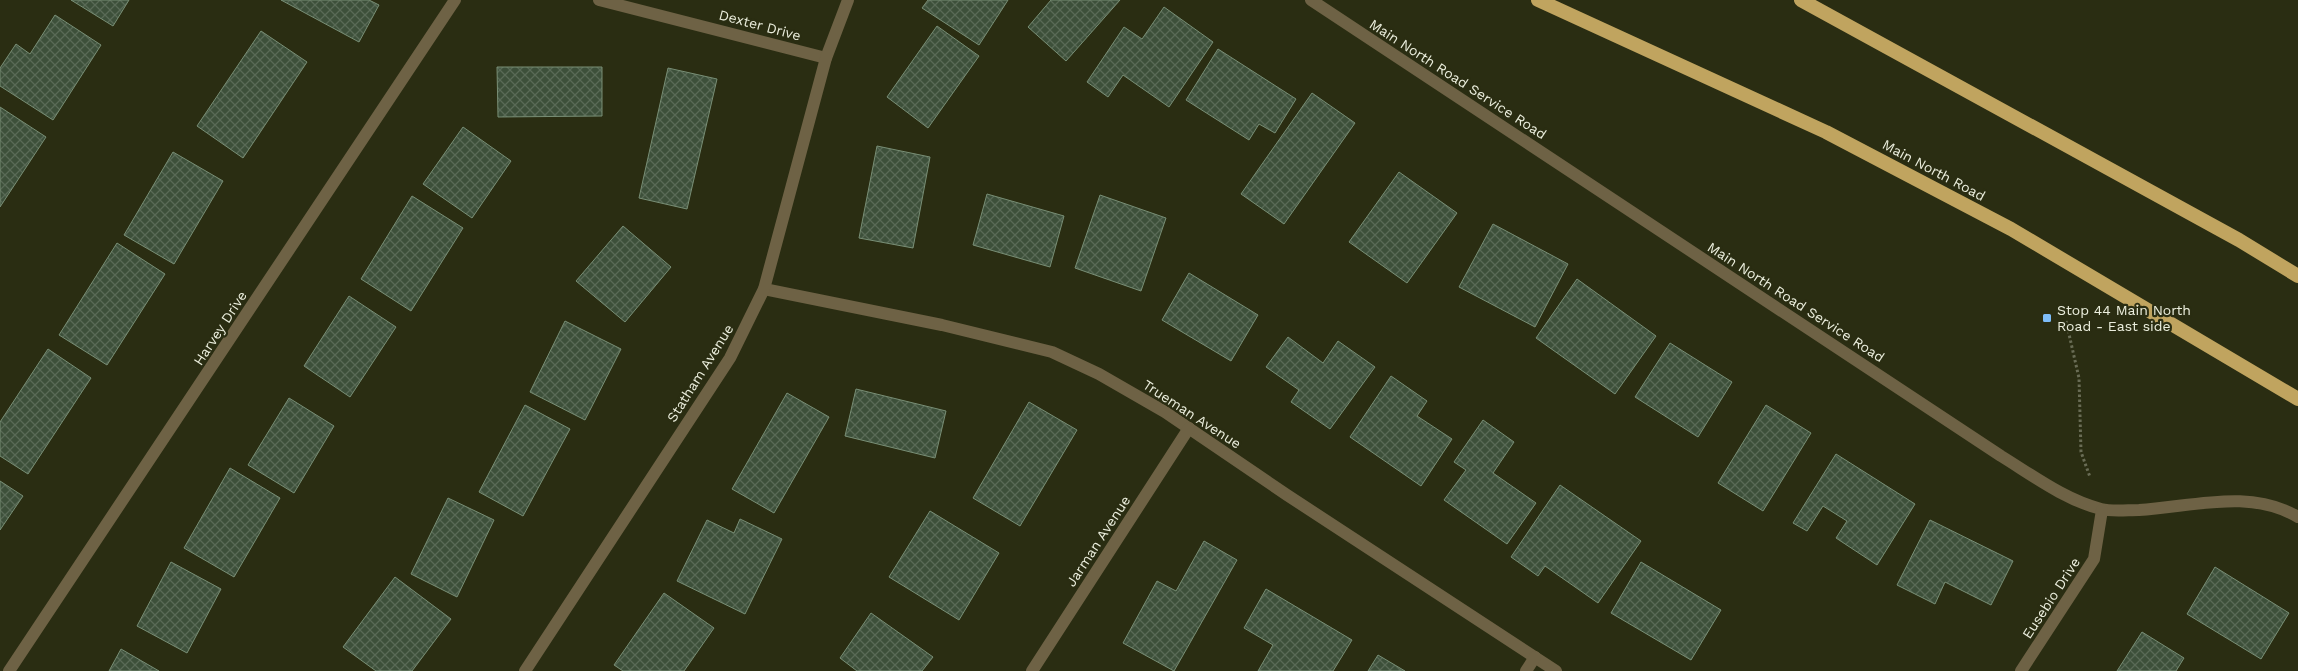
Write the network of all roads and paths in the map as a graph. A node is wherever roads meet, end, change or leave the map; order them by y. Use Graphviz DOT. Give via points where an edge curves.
graph roads {
  1 [pos="455,0"];
  2 [pos="599,0"];
  3 [pos="848,0"];
  4 [pos="1311,0"];
  5 [pos="1538,0"];
  6 [pos="1802,0"];
  7 [pos="826,58"];
  8 [pos="2298,276"];
  9 [pos="764,289"];
  10 [pos="2066,321"];
  11 [pos="2298,399"];
  12 [pos="1189,428"];
  13 [pos="2102,510"];
  14 [pos="2298,517"];
  15 [pos="1535,657"];
  16 [pos="10,671"];
  17 [pos="525,671"];
  18 [pos="1032,671"];
  19 [pos="1526,671"];
  20 [pos="1556,671"];
  21 [pos="2022,671"];
  1 -- 16 [label="street, Harvey Drive"];
  2 -- 7 [label="street, Dexter Drive"];
  3 -- 7 [label="street, Statham Avenue"];
  4 -- 13 [label="street, Main North Road Service Road" via="2001,456 2073,499"];
  5 -- 11 [label="highway, Main North Road" via="1826,132 2011,229"];
  6 -- 8 [label="highway" via="2239,240"];
  7 -- 9 [label="street, Statham Avenue"];
  9 -- 12 [label="street, Trueman Avenue" via="942,325 1052,352 1099,374"];
  9 -- 17 [label="street, Statham Avenue" via="730,358"];
  10 -- 13 [label="path" via="2079,378 2081,452"];
  12 -- 15 [label="street, Trueman Avenue"];
  12 -- 18 [label="street, Jarman Avenue"];
  13 -- 14 [label="street, Main North Road Service Road" via="2252,501 2282,508"];
  13 -- 21 [label="street, Eusebio Drive" via="2094,559"];
  15 -- 19 [label="street"];
  15 -- 20 [label="street, Trueman Avenue"];
}
